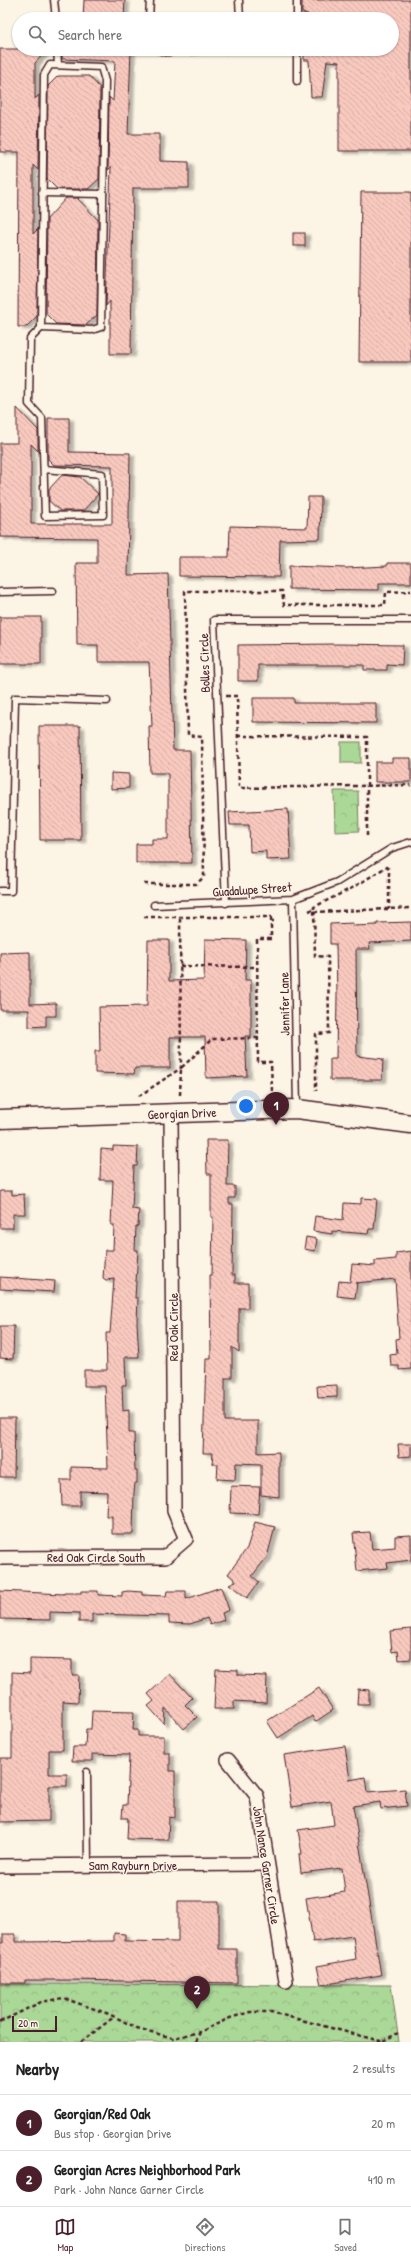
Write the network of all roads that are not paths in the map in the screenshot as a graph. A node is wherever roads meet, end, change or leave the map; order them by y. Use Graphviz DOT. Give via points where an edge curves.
graph roads {
  1 [pos="54,0"];
  2 [pos="150,0"];
  3 [pos="240,0"];
  4 [pos="297,0"];
  5 [pos="55,12"];
  6 [pos="149,12"];
  7 [pos="240,12"];
  8 [pos="297,12"];
  9 [pos="57,56"];
  10 [pos="297,56"];
  11 [pos="58,65"];
  12 [pos="297,81"];
  13 [pos="42,193"];
  14 [pos="103,194"];
  15 [pos="41,328"];
  16 [pos="44,469"];
  17 [pos="53,591"];
  18 [pos="0,592"];
  19 [pos="411,620"];
  20 [pos="107,702"];
  21 [pos="411,842"];
  22 [pos="0,891"];
  23 [pos="293,899"];
  24 [pos="226,903"];
  25 [pos="154,905"];
  26 [pos="297,1109"];
  27 [pos="171,1113"];
  28 [pos="0,1119"];
  29 [pos="411,1124"];
  30 [pos="186,1539"];
  31 [pos="0,1558"];
  32 [pos="228,1760"];
  33 [pos="87,1772"];
  34 [pos="266,1864"];
  35 [pos="0,1866"];
  36 [pos="88,1866"];
  37 [pos="286,1981"];
  1 -- 5 [label="lane"];
  2 -- 6 [label="lane"];
  3 -- 7 [label="lane"];
  4 -- 8 [label="lane"];
  9 -- 11 [label="lane"];
  10 -- 12 [label="lane"];
  11 -- 13 [label="lane" via="50,65 44,75"];
  11 -- 14 [label="lane" via="101,67 105,81"];
  13 -- 14 [label="lane"];
  13 -- 15 [label="lane"];
  14 -- 15 [label="lane" via="101,327 92,330"];
  15 -- 16 [label="lane" via="30,339 29,404 42,418"];
  16 -- 16 [label="lane" via="45,516 103,515 102,474"];
  17 -- 18 [label="lane"];
  19 -- 24 [label="lane, Bolles Circle" via="214,620"];
  20 -- 22 [label="lane" via="15,698 11,891"];
  21 -- 23 [label="lane, Guadalupe Street" via="392,848 337,882"];
  23 -- 24 [label="lane, Guadalupe Street"];
  23 -- 26 [label="lane, Jennifer Lane"];
  24 -- 25 [label="lane, Guadalupe Street"];
  26 -- 27 [label="street, Georgian Drive"];
  26 -- 29 [label="street, Georgian Drive"];
  27 -- 28 [label="street, Georgian Drive"];
  27 -- 30 [label="street, Red Oak Circle" via="174,1511"];
  30 -- 31 [label="street, Red Oak Circle South" via="165,1557"];
  32 -- 34 [label="street, John Nance Garner Circle" via="257,1796"];
  33 -- 36 [label="lane"];
  34 -- 36 [label="street, Sam Rayburn Drive"];
  34 -- 37 [label="street, John Nance Garner Circle"];
  35 -- 36 [label="street, Sam Rayburn Drive"];
}
